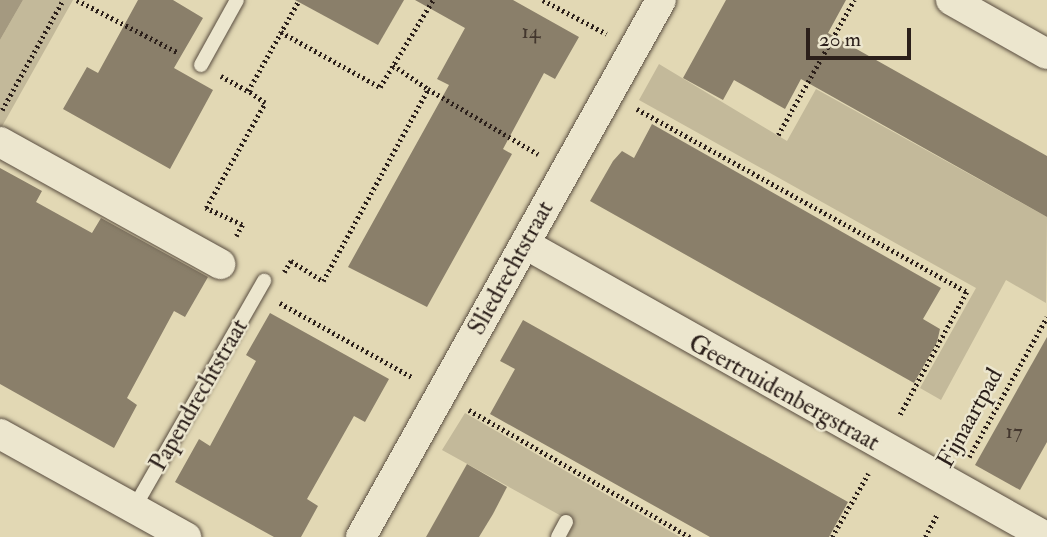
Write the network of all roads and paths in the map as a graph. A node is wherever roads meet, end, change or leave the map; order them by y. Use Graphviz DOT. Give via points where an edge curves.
graph roads {
  1 [pos="63,0"];
  2 [pos="237,0"];
  3 [pos="433,0"];
  4 [pos="543,0"];
  5 [pos="661,0"];
  6 [pos="854,0"];
  7 [pos="951,0"];
  8 [pos="281,32"];
  9 [pos="634,49"];
  10 [pos="1047,54"];
  11 [pos="201,65"];
  12 [pos="393,65"];
  13 [pos="428,89"];
  14 [pos="248,91"];
  15 [pos="608,94"];
  16 [pos="0,114"];
  17 [pos="778,135"];
  18 [pos="0,142"];
  19 [pos="566,170"];
  20 [pos="525,244"];
  21 [pos="220,264"];
  22 [pos="270,284"];
  23 [pos="1047,317"];
  24 [pos="453,400"];
  25 [pos="0,434"];
  26 [pos="882,448"];
  27 [pos="953,485"];
  28 [pos="134,508"];
  29 [pos="566,522"];
  30 [pos="186,537"];
  31 [pos="360,537"];
  32 [pos="558,537"];
  33 [pos="690,537"];
  34 [pos="832,537"];
  35 [pos="925,537"];
  36 [pos="1046,537"];
  1 -- 16 [label="path"];
  2 -- 11 [label="lane"];
  3 -- 12 [label="path"];
  4 -- 9 [label="path"];
  5 -- 9 [label="street, Sliedrechtstraat"];
  6 -- 17 [label="path"];
  7 -- 10 [label="street"];
  8 -- 12 [label="path" via="380,87"];
  9 -- 15 [label="street, Sliedrechtstraat"];
  12 -- 13 [label="path"];
  13 -- 19 [label="path"];
  13 -- 22 [label="path" via="323,281 291,261"];
  14 -- 21 [label="path" via="265,103 205,208 242,225"];
  15 -- 19 [label="street, Sliedrechtstraat"];
  15 -- 26 [label="path" via="967,292"];
  18 -- 21 [label="street"];
  19 -- 20 [label="street, Sliedrechtstraat"];
  20 -- 24 [label="street, Sliedrechtstraat"];
  20 -- 26 [label="street, Geertruidenbergstraat"];
  22 -- 24 [label="path, Papendrechtstraat" via="270,297"];
  22 -- 28 [label="lane, Papendrechtstraat"];
  23 -- 27 [label="path, Fijnaartpad"];
  24 -- 31 [label="street, Sliedrechtstraat"];
  24 -- 33 [label="path"];
  25 -- 28 [label="street"];
  26 -- 27 [label="street, Geertruidenbergstraat"];
  26 -- 34 [label="path"];
  27 -- 35 [label="path, Fijnaartpad"];
  27 -- 36 [label="street, Geertruidenbergstraat"];
  28 -- 30 [label="street"];
  29 -- 32 [label="lane"];
}
